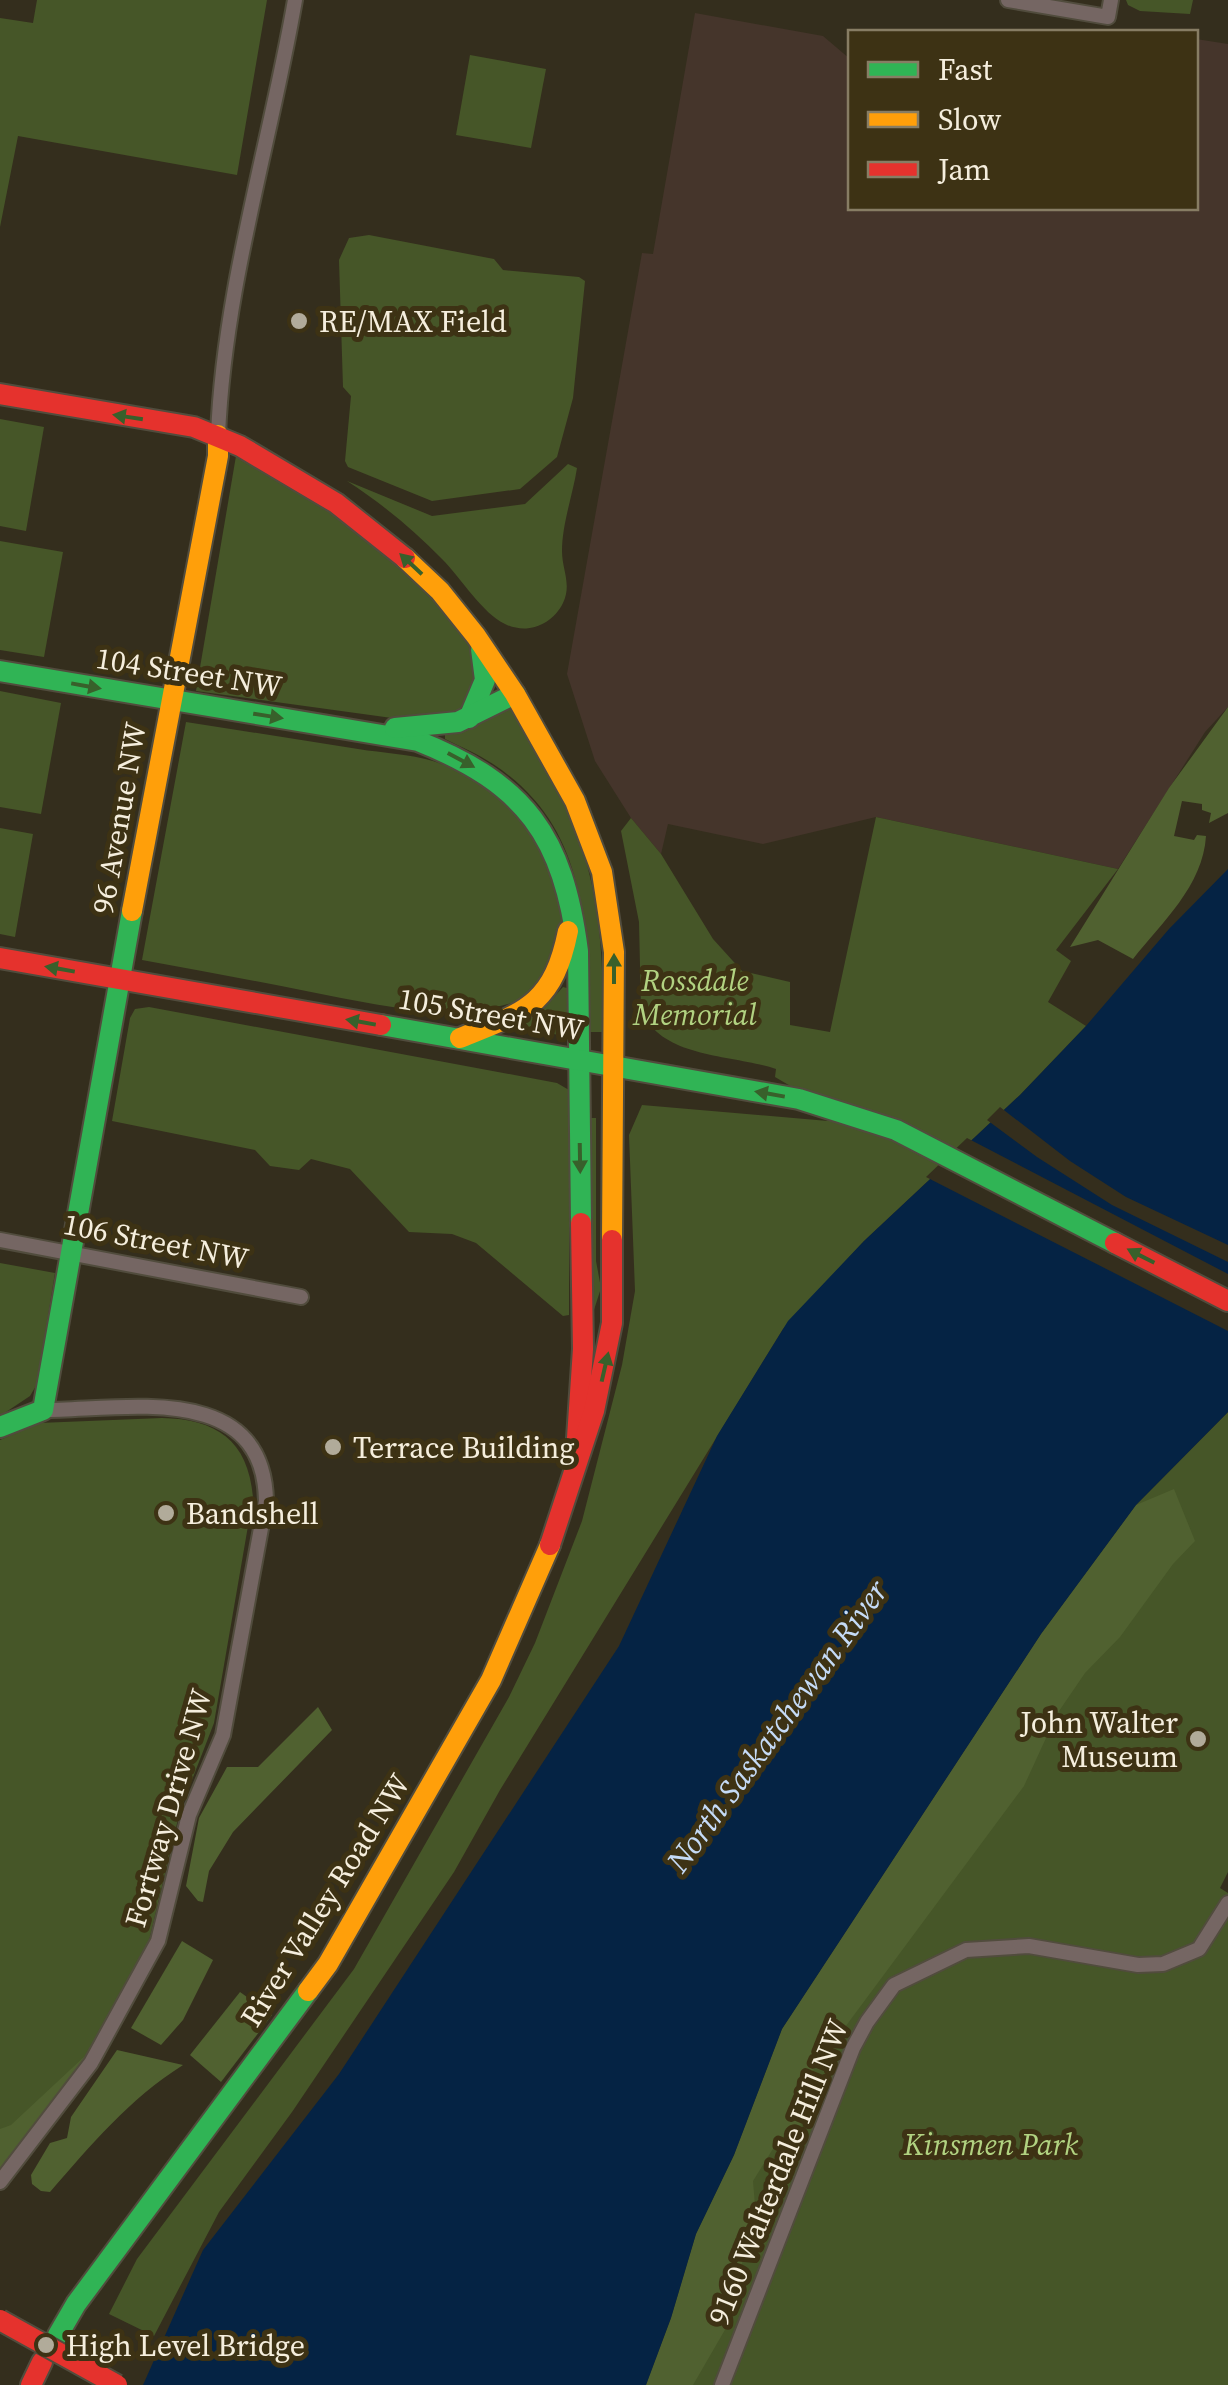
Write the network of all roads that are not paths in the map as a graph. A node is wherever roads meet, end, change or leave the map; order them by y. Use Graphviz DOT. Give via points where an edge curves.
graph roads {
  1 [pos="296,0"];
  2 [pos="1008,0"];
  3 [pos="1111,0"];
  4 [pos="0,394"];
  5 [pos="218,435"];
  6 [pos="476,636"];
  7 [pos="0,671"];
  8 [pos="514,694"];
  9 [pos="172,700"];
  10 [pos="469,718"];
  11 [pos="368,732"];
  12 [pos="572,899"];
  13 [pos="0,958"];
  14 [pos="120,979"];
  15 [pos="456,1039"];
  16 [pos="579,1060"];
  17 [pos="614,1067"];
  18 [pos="0,1240"];
  19 [pos="72,1253"];
  20 [pos="301,1297"];
  21 [pos="1228,1300"];
  22 [pos="43,1410"];
  23 [pos="0,1427"];
  24 [pos="576,1460"];
  25 [pos="1228,1903"];
  26 [pos="0,2182"];
  27 [pos="0,2320"];
  28 [pos="58,2334"];
  29 [pos="42,2362"];
  30 [pos="31,2385"];
  31 [pos="117,2385"];
  32 [pos="722,2385"];
  1 -- 5 [label="street, 96 Avenue NW" via="229,335"];
  2 -- 3 [label="street" via="1108,17"];
  5 -- 4 [label="main road, River Valley Road NW, one-way"];
  6 -- 5 [label="main road, River Valley Road NW, one-way" via="385,540 336,503"];
  5 -- 9 [label="main road, 96 Avenue NW"];
  6 -- 8 [label="main road, River Valley Road NW"];
  6 -- 10 [label="main road" via="485,680"];
  7 -- 9 [label="main road, 104 Street NW, one-way"];
  8 -- 10 [label="main road"];
  17 -- 8 [label="main road, River Valley Road NW, one-way" via="614,952 602,872 575,801"];
  9 -- 11 [label="main road, 104 Street NW, one-way"];
  9 -- 14 [label="main road, 96 Avenue NW"];
  10 -- 11 [label="main road"];
  11 -- 12 [label="main road, one-way" via="433,746 496,781 544,829"];
  12 -- 15 [label="main road" via="563,962 543,997 514,1018"];
  12 -- 16 [label="main road, River Valley Road NW"];
  14 -- 13 [label="main road, 105 Street NW, one-way"];
  15 -- 14 [label="main road, 105 Street NW, one-way"];
  14 -- 19 [label="main road, 96 Avenue NW"];
  15 -- 16 [label="main road, 105 Street NW"];
  16 -- 17 [label="main road, 105 Street NW"];
  16 -- 24 [label="main road, River Valley Road NW, one-way" via="583,1349"];
  21 -- 17 [label="main road, 105 Street NW, one-way" via="865,1118"];
  24 -- 17 [label="main road, River Valley Road NW, one-way" via="612,1324"];
  18 -- 19 [label="street, 106 Street NW"];
  19 -- 20 [label="street, 106 Street NW"];
  19 -- 22 [label="main road, 96 Avenue NW"];
  22 -- 23 [label="main road"];
  22 -- 26 [label="street, Fortway Drive NW" via="176,1408 214,1416 253,1450 266,1501 224,1735 188,1815 158,1941 91,2063"];
  24 -- 28 [label="main road, River Valley Road NW" via="549,1548 491,1680 328,1964"];
  25 -- 32 [label="street, 9160 Walterdale Hill NW" via="1198,1949 1164,1964 994,1946 966,1950 894,1985 853,2048"];
  27 -- 31 [label="main road, bridge"];
  29 -- 30 [label="main road"];
}
